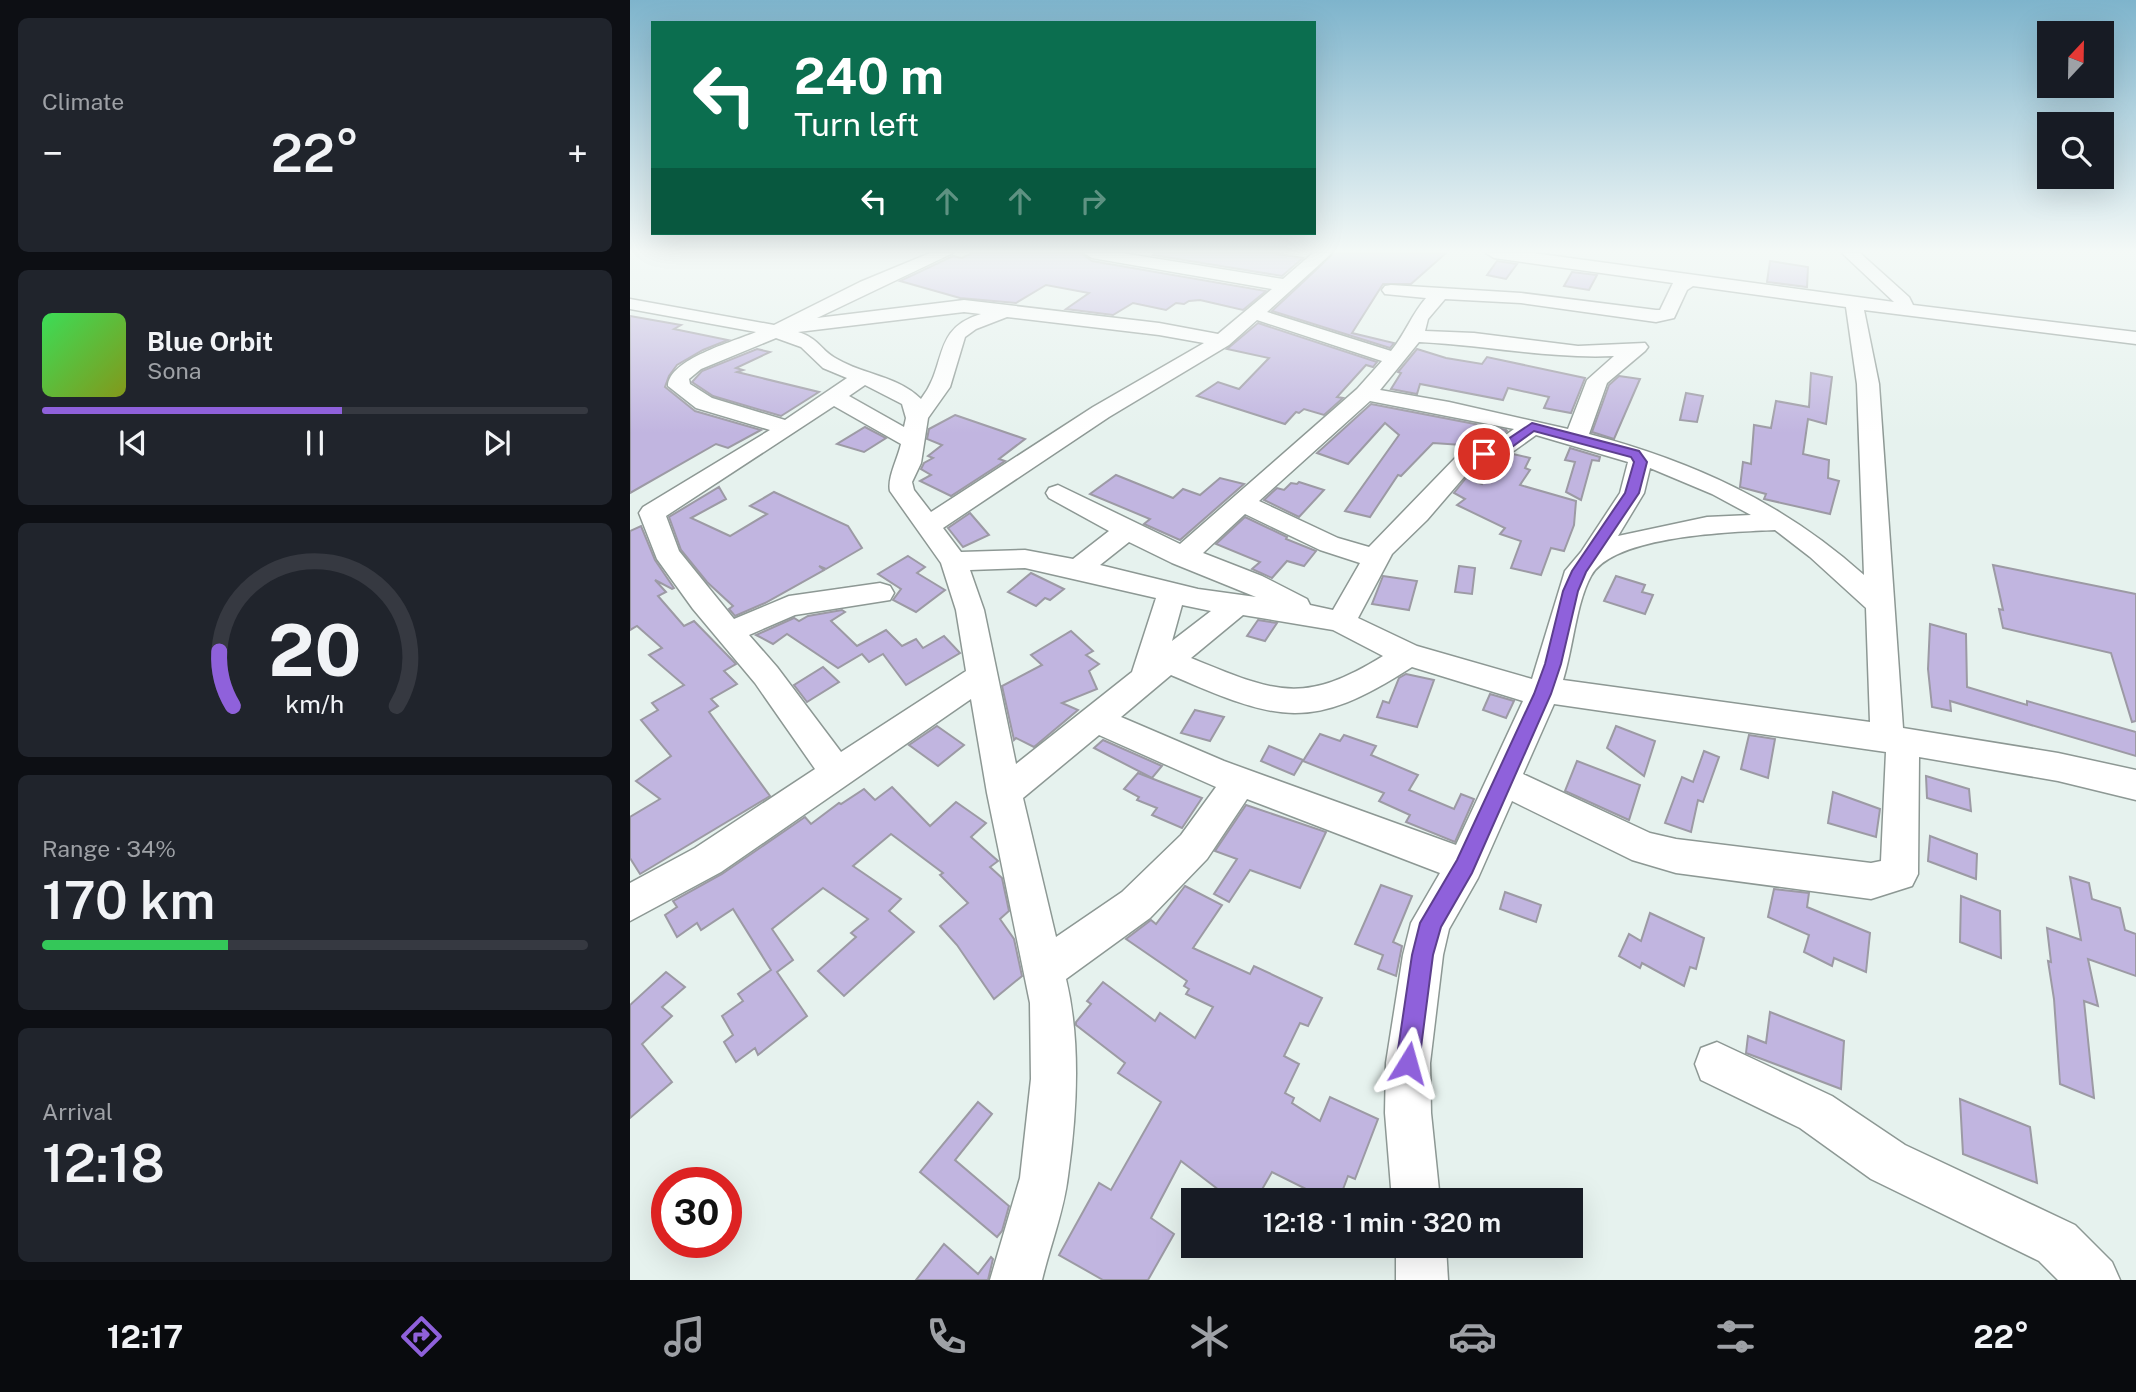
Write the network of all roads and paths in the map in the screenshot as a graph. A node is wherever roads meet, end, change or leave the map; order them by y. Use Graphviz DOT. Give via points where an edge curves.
graph roads {
  1 [pos="680,313"];
  2 [pos="811,313"];
  3 [pos="906,313"];
  4 [pos="1003,313"];
  5 [pos="1023,313"];
  6 [pos="1423,313"];
  7 [pos="1632,313"];
  8 [pos="1668,313"];
  9 [pos="1856,313"];
  10 [pos="1941,313"];
  11 [pos="1256,314"];
  12 [pos="1656,316"];
  13 [pos="778,330"];
  14 [pos="1414,336"];
  15 [pos="2136,338"];
  16 [pos="1222,341"];
  17 [pos="1636,349"];
  18 [pos="1396,359"];
  19 [pos="864,376"];
  20 [pos="1365,394"];
  21 [pos="834,397"];
  22 [pos="1532,427"];
  23 [pos="788,428"];
  24 [pos="915,430"];
  25 [pos="1576,438"];
  26 [pos="1635,454"];
  27 [pos="1058,493"];
  28 [pos="1242,503"];
  29 [pos="1782,522"];
  30 [pos="928,526"];
  31 [pos="1127,530"];
  32 [pos="1180,556"];
  33 [pos="1374,558"];
  34 [pos="1591,558"];
  35 [pos="954,561"];
  36 [pos="1078,569"];
  37 [pos="1121,582"];
  38 [pos="880,593"];
  39 [pos="1171,594"];
  40 [pos="1236,606"];
  41 [pos="1881,606"];
  42 [pos="1312,615"];
  43 [pos="1341,622"];
  44 [pos="728,631"];
  45 [pos="1408,655"];
  46 [pos="1157,670"];
  47 [pos="983,675"];
  48 [pos="1543,692"];
  49 [pos="1096,720"];
  50 [pos="1895,740"];
  51 [pos="837,774"];
  52 [pos="1503,781"];
  53 [pos="1240,782"];
  54 [pos="2136,785"];
  55 [pos="1004,793"];
  56 [pos="1465,866"];
  57 [pos="630,903"];
  58 [pos="1044,970"];
  59 [pos="1717,1064"];
  60 [pos="1415,1188"];
  61 [pos="1421,1258"];
  62 [pos="1016,1280"];
  63 [pos="1422,1280"];
  64 [pos="2094,1280"];
  1 -- 13 [label="street"];
  2 -- 13 [label="street"];
  3 -- 13 [label="street"];
  4 -- 24 [label="street" via="969,323 958,332 942,384"];
  5 -- 16 [label="street"];
  6 -- 14 [label="street"];
  7 -- 12 [label="street"];
  8 -- 12 [label="street"];
  9 -- 41 [label="street" via="1868,384"];
  10 -- 15 [label="street"];
  11 -- 16 [label="street"];
  11 -- 18 [label="street"];
  12 -- 17 [label="street"];
  13 -- 19 [label="street" via="811,344 824,361"];
  13 -- 23 [label="street" via="694,365 679,377 679,386 704,403"];
  14 -- 17 [label="street" via="1578,352"];
  14 -- 18 [label="street"];
  16 -- 30 [label="street" via="1101,412"];
  17 -- 25 [label="street" via="1597,380"];
  18 -- 20 [label="street"];
  19 -- 21 [label="street"];
  19 -- 24 [label="street" via="912,401"];
  20 -- 22 [label="street"];
  20 -- 28 [label="street"];
  21 -- 23 [label="street"];
  21 -- 24 [label="street"];
  22 -- 25 [label="street"];
  22 -- 33 [label="street" via="1500,450 1468,458"];
  23 -- 44 [label="street" via="652,513 666,553"];
  24 -- 30 [label="street" via="900,482"];
  25 -- 26 [label="street"];
  26 -- 29 [label="street" via="1749,502"];
  26 -- 34 [label="street" via="1640,462 1632,493"];
  27 -- 31 [label="street"];
  28 -- 32 [label="street"];
  28 -- 33 [label="street" via="1329,544"];
  29 -- 34 [label="street" via="1707,525 1643,537"];
  29 -- 41 [label="street"];
  30 -- 35 [label="street"];
  31 -- 32 [label="street"];
  31 -- 36 [label="street"];
  32 -- 37 [label="street"];
  32 -- 42 [label="street" via="1252,583"];
  33 -- 43 [label="street"];
  34 -- 48 [label="street" via="1579,571 1571,591"];
  35 -- 36 [label="street" via="1017,558"];
  35 -- 47 [label="street"];
  36 -- 37 [label="street"];
  37 -- 39 [label="street"];
  38 -- 44 [label="street" via="789,606"];
  39 -- 40 [label="street"];
  39 -- 46 [label="street"];
  40 -- 42 [label="street"];
  40 -- 46 [label="street"];
  41 -- 50 [label="street"];
  42 -- 43 [label="street"];
  43 -- 45 [label="street"];
  44 -- 51 [label="street" via="766,675"];
  45 -- 46 [label="street" via="1364,682 1327,698 1300,702 1280,702"];
  45 -- 48 [label="street"];
  46 -- 49 [label="street"];
  47 -- 51 [label="street"];
  47 -- 55 [label="street"];
  48 -- 50 [label="street" via="1719,712"];
  48 -- 52 [label="street"];
  49 -- 53 [label="street"];
  49 -- 55 [label="street"];
  50 -- 52 [label="street" via="1899,874 1871,881 1645,848"];
  50 -- 54 [label="street" via="2087,772"];
  51 -- 57 [label="street" via="708,860"];
  52 -- 56 [label="street"];
  53 -- 56 [label="street"];
  53 -- 58 [label="street" via="1194,847 1136,905"];
  55 -- 58 [label="street"];
  56 -- 60 [label="street" via="1431,923 1423,955 1408,1063"];
  58 -- 62 [label="street" via="1051,1003 1052,1091 1044,1178"];
  59 -- 64 [label="street" via="1816,1112 1888,1162 2057,1243"];
  61 -- 63 [label="street"];
}
